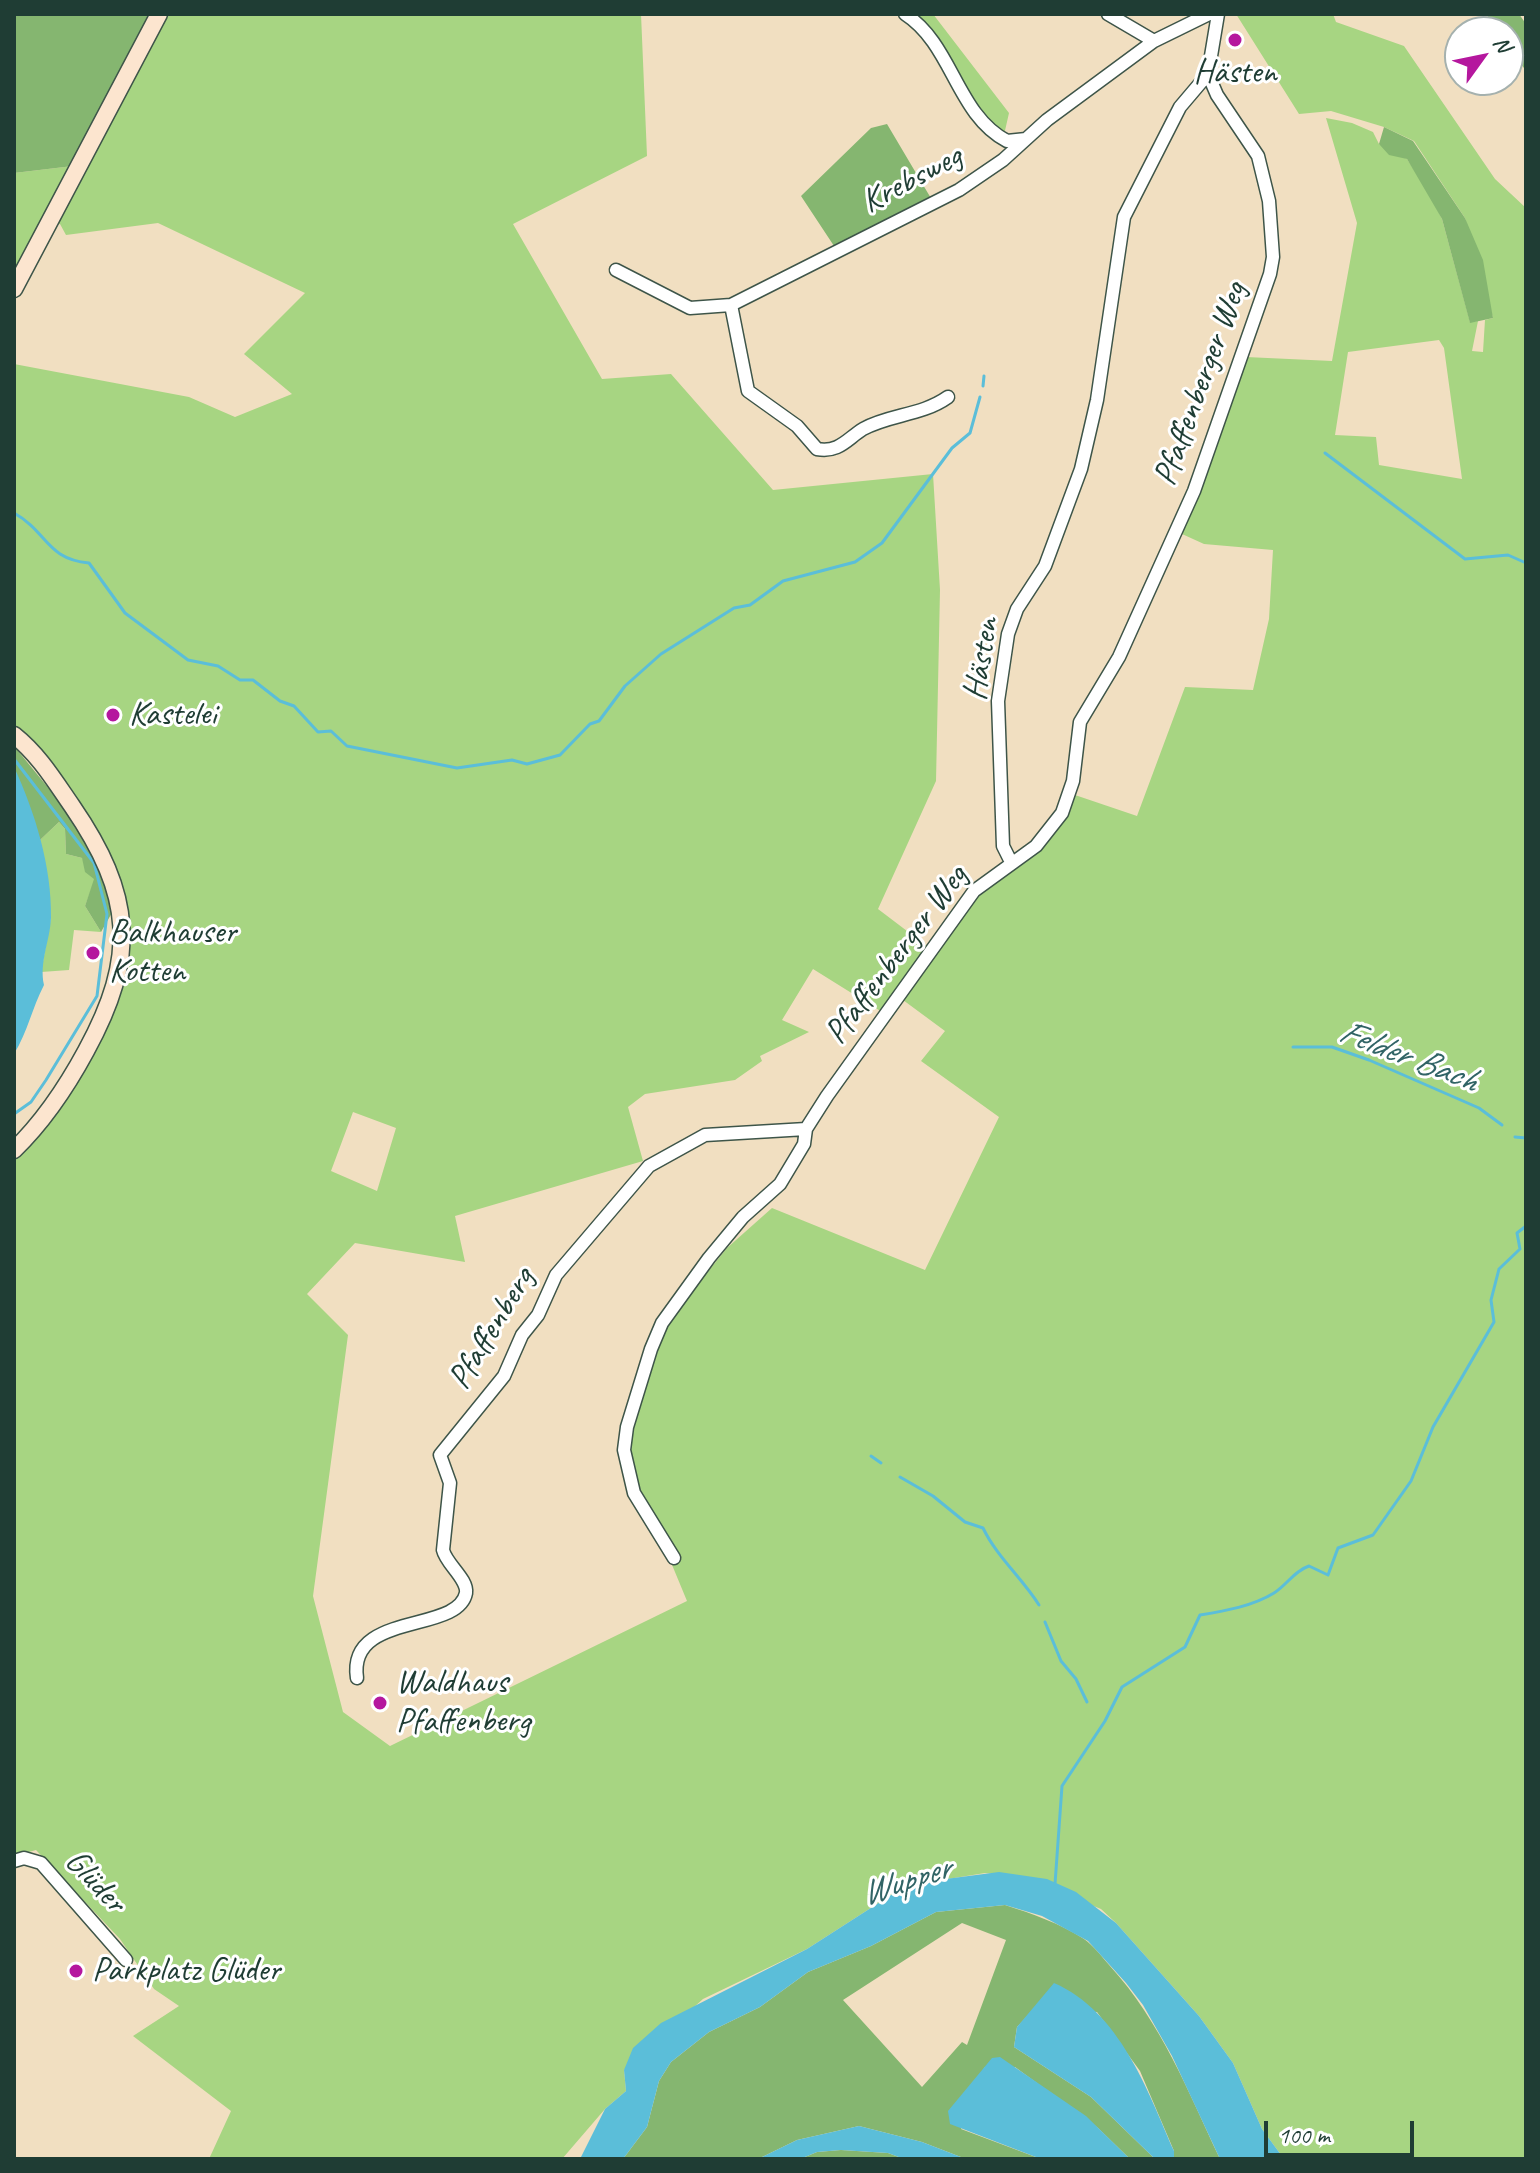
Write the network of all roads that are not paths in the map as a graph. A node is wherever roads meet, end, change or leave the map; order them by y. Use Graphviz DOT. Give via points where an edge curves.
graph roads {
  1 [pos="159,14"];
  2 [pos="905,14"];
  3 [pos="1108,14"];
  4 [pos="1209,14"];
  5 [pos="1218,14"];
  6 [pos="1154,41"];
  7 [pos="1208,74"];
  8 [pos="1026,139"];
  9 [pos="616,270"];
  10 [pos="14,289"];
  11 [pos="731,305"];
  12 [pos="948,397"];
  13 [pos="14,735"];
  14 [pos="1011,862"];
  15 [pos="806,1129"];
  16 [pos="14,1150"];
  17 [pos="674,1558"];
  18 [pos="357,1678"];
  19 [pos="14,1861"];
  20 [pos="126,1960"];
  1 -- 10 [label="main road"];
  2 -- 8 [label="street" via="934,42 985,123 1007,141"];
  3 -- 6 [label="street"];
  4 -- 6 [label="street, Krebsweg"];
  5 -- 7 [label="street"];
  6 -- 8 [label="street, Krebsweg"];
  7 -- 14 [label="street, Hästen" via="1180,107 1124,217 1083,461 1045,566 1017,609 1008,634 998,701 1003,846"];
  7 -- 14 [label="street, Pfaffenberger Weg" via="1258,156 1271,215 1272,267 1194,491 1119,657 1080,722 1065,807 1042,840"];
  8 -- 11 [label="street, Krebsweg" via="947,197"];
  9 -- 11 [label="street, Krebsweg" via="690,308"];
  11 -- 12 [label="street" via="748,391 797,426 817,449 835,449 864,429 920,413"];
  13 -- 16 [label="main road" via="39,758 105,858 123,946 116,988 96,1034 51,1108"];
  14 -- 15 [label="street, Pfaffenberger Weg" via="974,891"];
  15 -- 17 [label="street, Pfaffenberger Weg" via="804,1144 780,1184 743,1217 662,1323 627,1427 624,1450 634,1493"];
  15 -- 18 [label="street, Pfaffenberg" via="713,1134 691,1141 649,1166 573,1254 522,1335 504,1376 440,1455 450,1483 443,1550 466,1595 424,1622 377,1635 357,1663"];
  19 -- 20 [label="street, Glüder" via="41,1863"];
}
